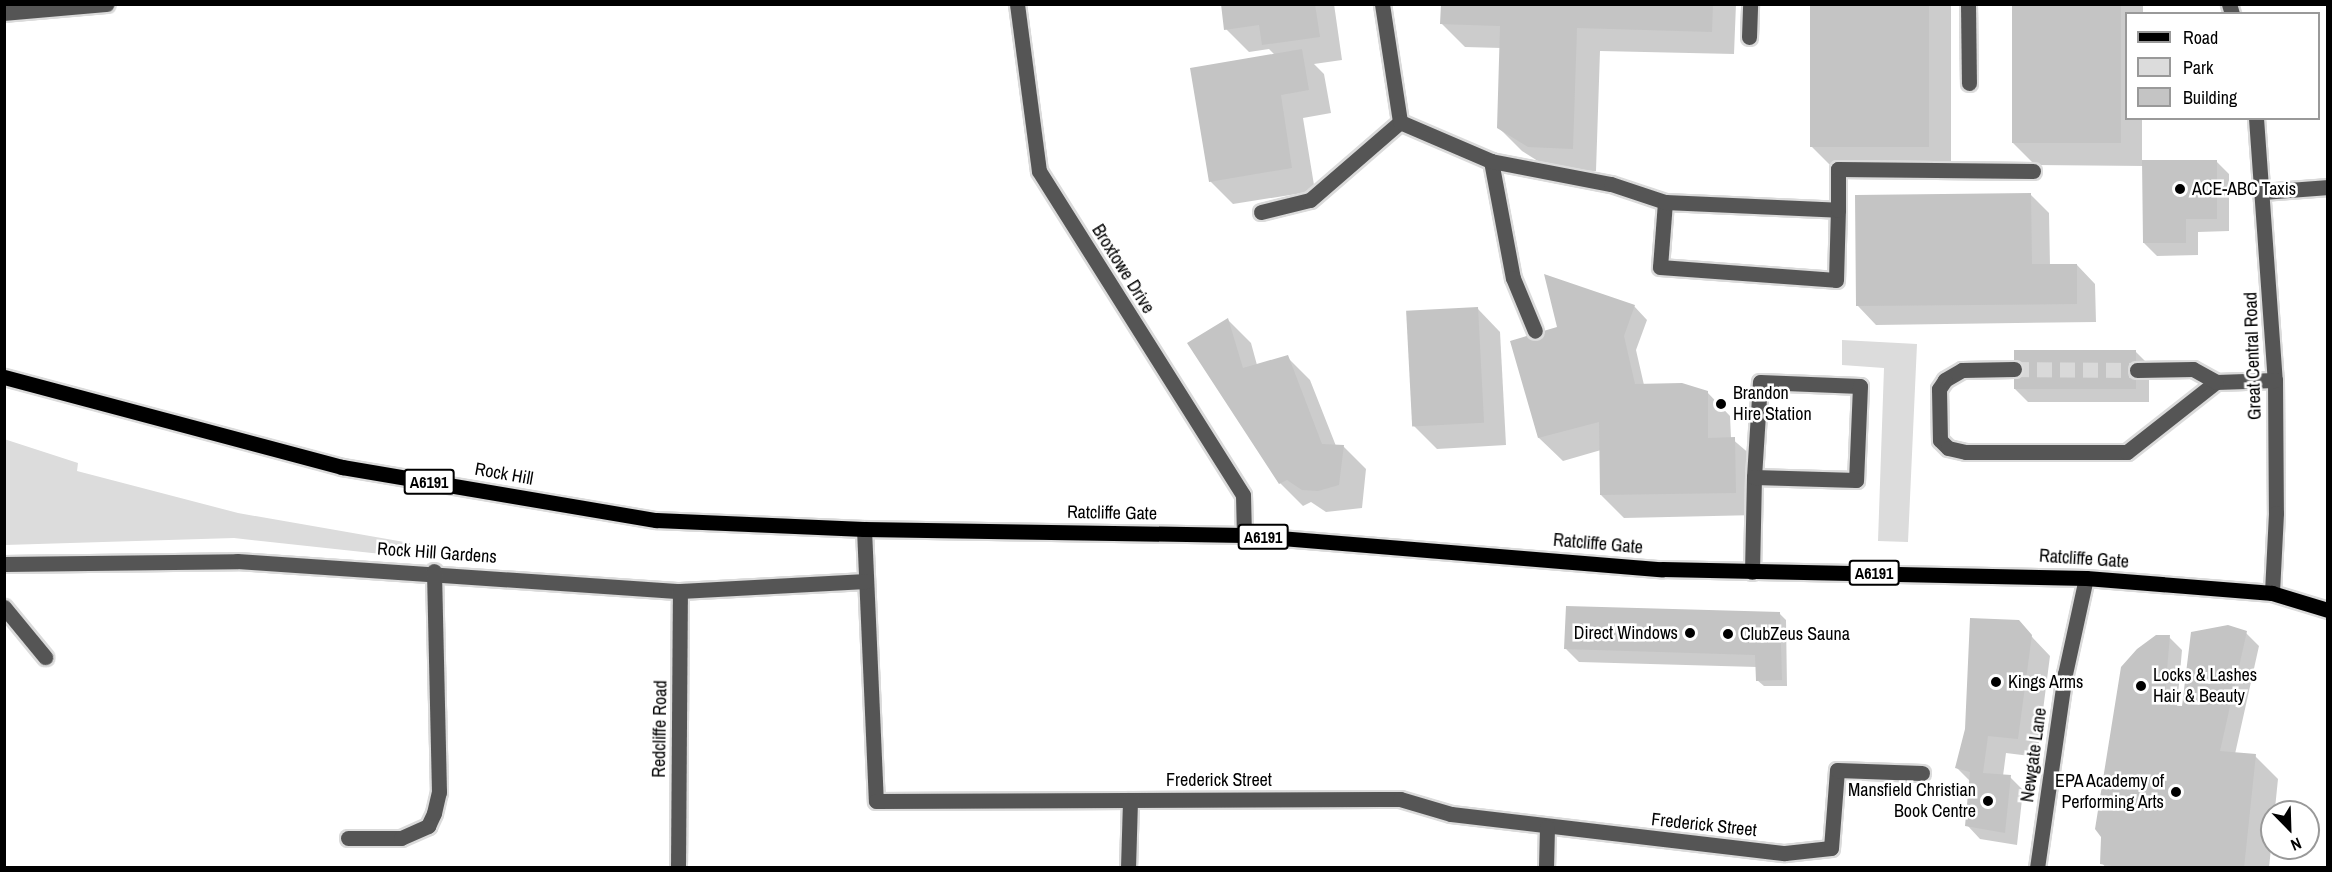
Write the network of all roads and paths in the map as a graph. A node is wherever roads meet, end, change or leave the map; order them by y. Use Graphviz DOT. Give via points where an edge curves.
graph roads {
  1 [pos="107,4"];
  2 [pos="1017,4"];
  3 [pos="1382,4"];
  4 [pos="1750,4"];
  5 [pos="1968,4"];
  6 [pos="4,13"];
  7 [pos="1749,37"];
  8 [pos="1969,83"];
  9 [pos="2256,120"];
  10 [pos="1400,122"];
  11 [pos="1491,161"];
  12 [pos="2033,171"];
  13 [pos="2328,187"];
  14 [pos="2264,192"];
  15 [pos="1665,202"];
  16 [pos="1838,210"];
  17 [pos="1261,212"];
  18 [pos="1535,331"];
  19 [pos="2014,369"];
  20 [pos="2141,369"];
  21 [pos="4,377"];
  22 [pos="2274,380"];
  23 [pos="2216,382"];
  24 [pos="1754,477"];
  25 [pos="864,529"];
  26 [pos="1244,535"];
  27 [pos="4,564"];
  28 [pos="434,571"];
  29 [pos="1752,572"];
  30 [pos="2086,578"];
  31 [pos="866,581"];
  32 [pos="680,591"];
  33 [pos="2272,593"];
  34 [pos="4,607"];
  35 [pos="2328,610"];
  36 [pos="45,657"];
  37 [pos="1922,773"];
  38 [pos="1130,800"];
  39 [pos="1547,827"];
  40 [pos="348,838"];
  41 [pos="678,867"];
  42 [pos="1128,867"];
  43 [pos="1546,867"];
  44 [pos="2037,867"];
  1 -- 6 [label="street"];
  2 -- 26 [label="street, Broxtowe Drive" via="1039,171 1243,495"];
  3 -- 10 [label="street"];
  4 -- 7 [label="street"];
  5 -- 8 [label="street"];
  9 -- 14 [label="street, Great Central Road"];
  10 -- 11 [label="street"];
  10 -- 17 [label="street" via="1310,200"];
  11 -- 15 [label="street" via="1611,184"];
  11 -- 18 [label="street" via="1513,278"];
  12 -- 16 [label="street" via="1838,169"];
  13 -- 14 [label="street"];
  14 -- 22 [label="street, Great Central Road"];
  15 -- 16 [label="street"];
  15 -- 16 [label="street" via="1660,267 1836,280"];
  19 -- 23 [label="street" via="1962,370 1945,380 1939,389 1940,440 1948,448 1966,452 2127,452"];
  20 -- 23 [label="street" via="2193,369"];
  21 -- 25 [label="main road, Rock Hill / A6191" via="342,467 656,520"];
  22 -- 23 [label="street"];
  22 -- 33 [label="street, Great Central Road" via="2276,513"];
  24 -- 24 [label="street" via="1760,382 1860,386 1856,480"];
  24 -- 29 [label="street"];
  25 -- 26 [label="main road, Ratcliffe Gate / A6191"];
  25 -- 31 [label="street, Frederick Street"];
  26 -- 29 [label="main road, Ratcliffe Gate / A6191" via="1662,569"];
  27 -- 28 [label="street, Rock Hill Gardens" via="237,561"];
  28 -- 32 [label="street, Rock Hill Gardens"];
  28 -- 40 [label="street" via="439,792 434,813 428,826 401,838"];
  29 -- 30 [label="main road, Ratcliffe Gate / A6191"];
  30 -- 33 [label="main road, Ratcliffe Gate / A6191"];
  30 -- 44 [label="street, Newgate Lane" via="2065,674"];
  31 -- 32 [label="street, Rock Hill Gardens"];
  31 -- 38 [label="street, Frederick Street" via="876,801"];
  32 -- 41 [label="street, Redcliffe Road"];
  33 -- 35 [label="main road, Ratcliffe Gate / A6191"];
  34 -- 36 [label="street"];
  37 -- 39 [label="street, Frederick Street" via="1837,770 1831,848 1785,854"];
  38 -- 39 [label="street, Frederick Street" via="1400,799 1451,814"];
  38 -- 42 [label="street"];
  39 -- 43 [label="street"];
}
